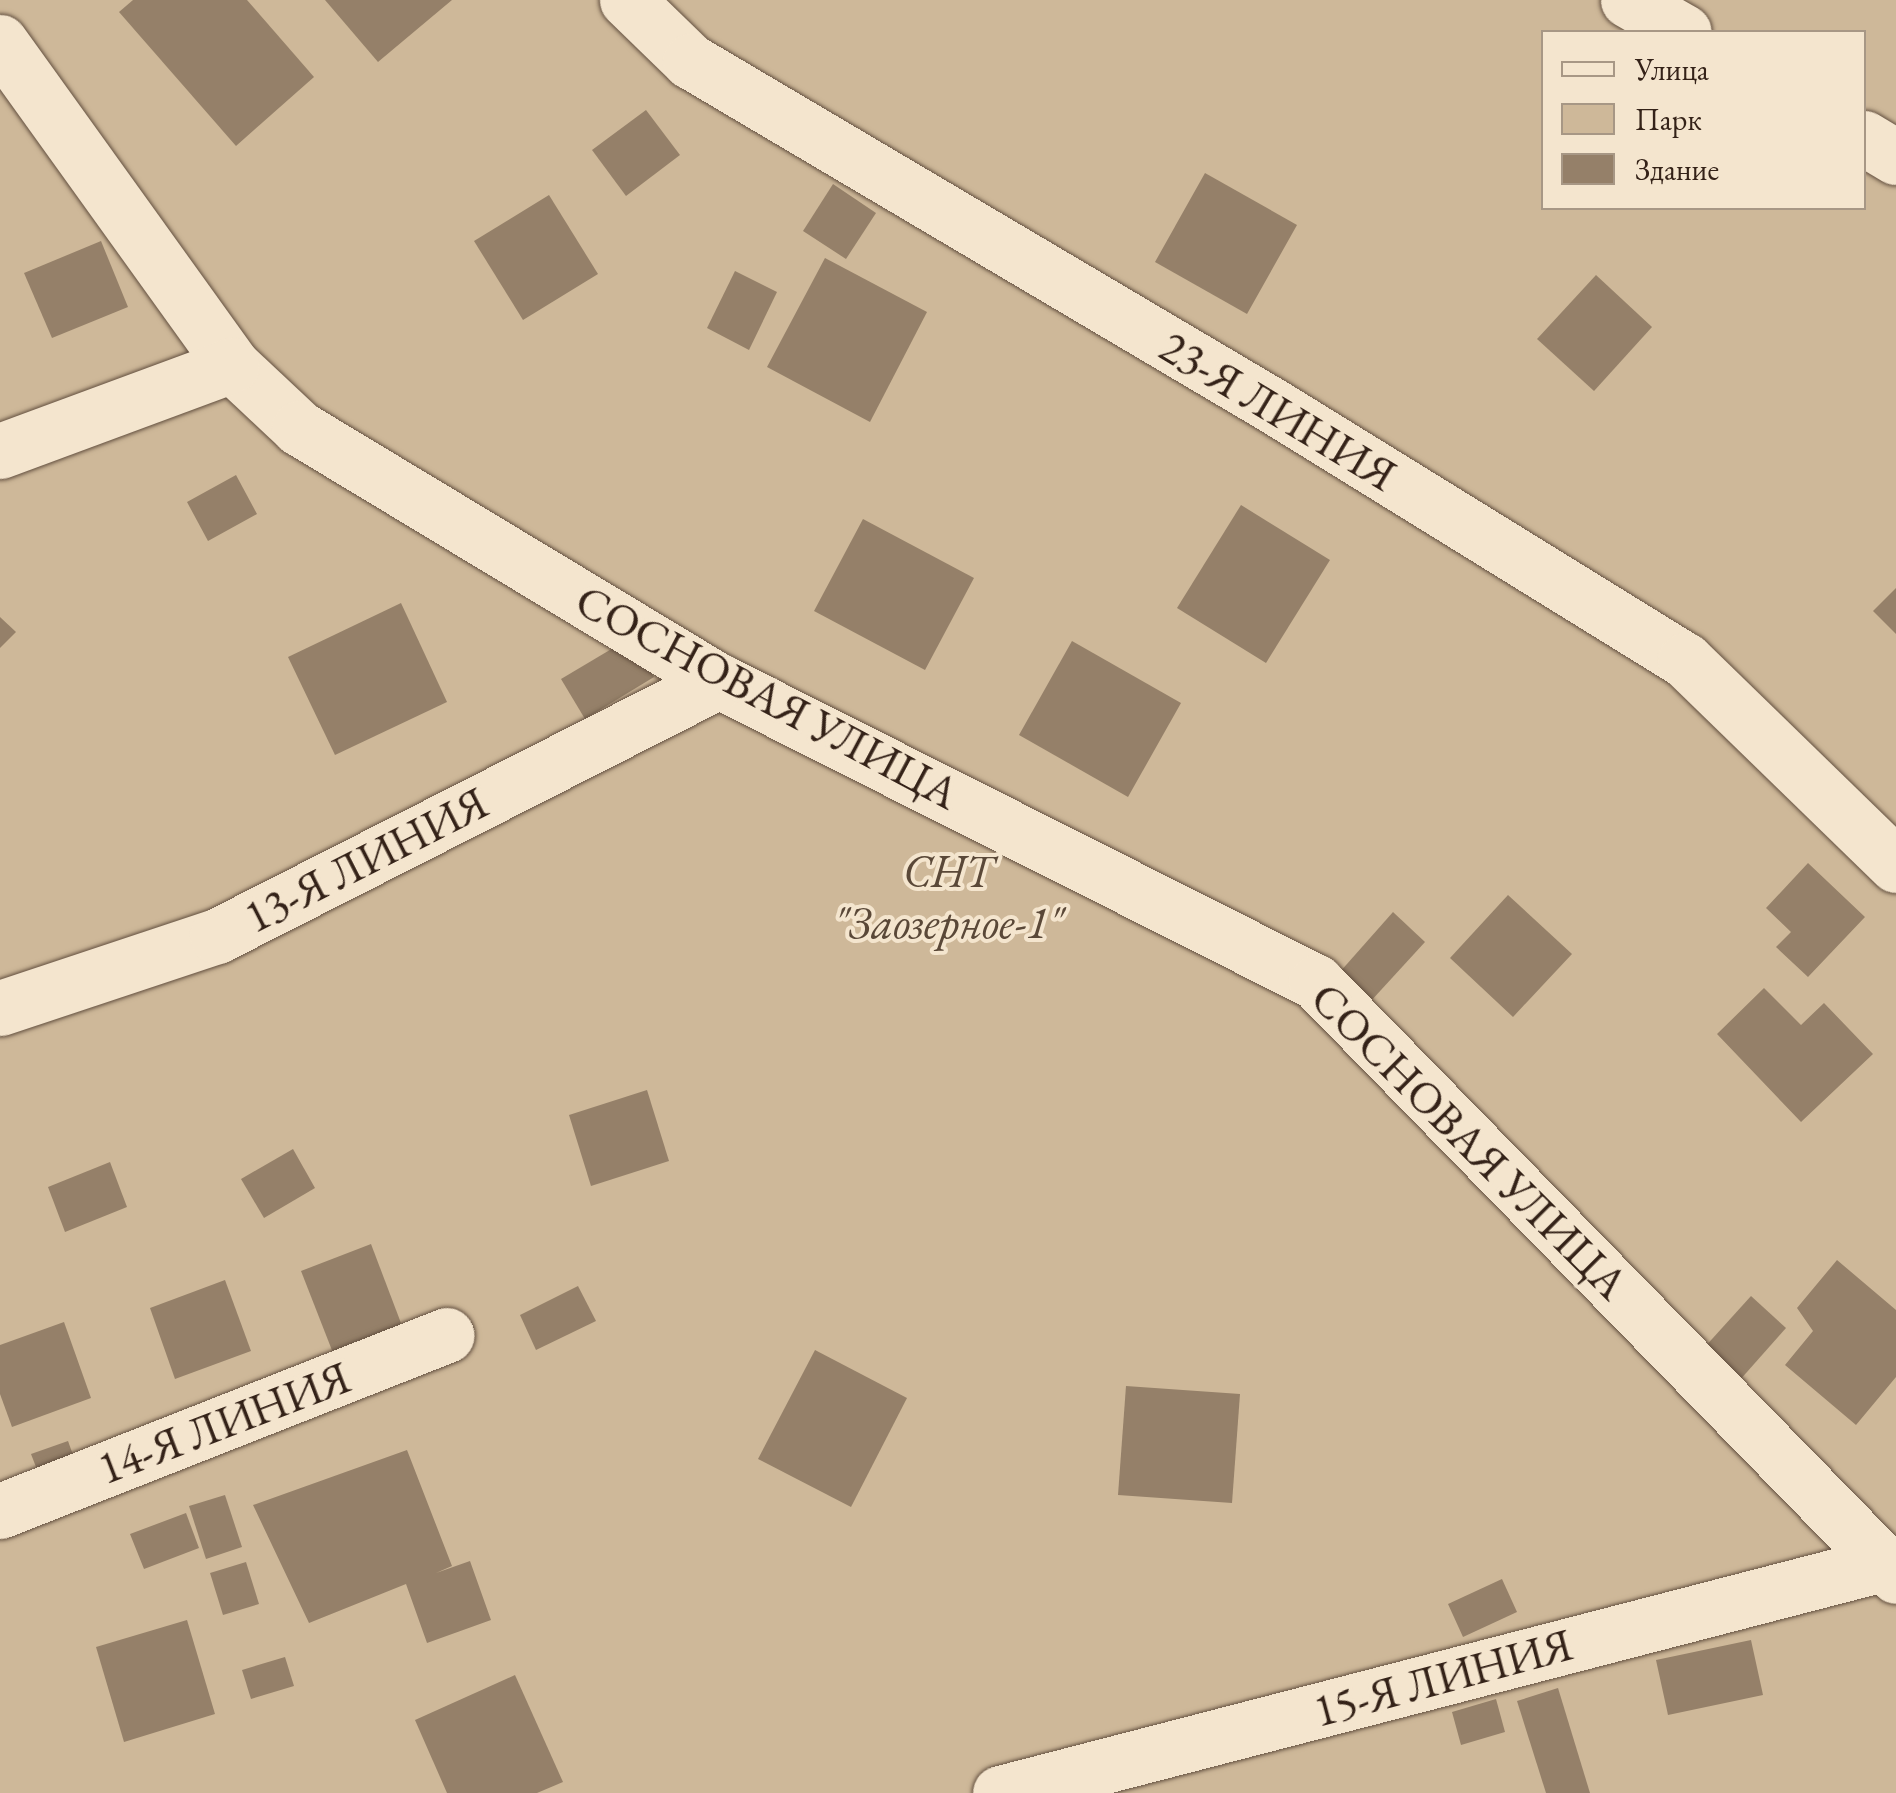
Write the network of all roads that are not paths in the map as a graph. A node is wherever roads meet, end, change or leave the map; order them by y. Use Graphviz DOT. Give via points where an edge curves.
graph roads {
  1 [pos="626,0"];
  2 [pos="1628,0"];
  3 [pos="1680,30"];
  4 [pos="0,42"];
  5 [pos="1866,139"];
  6 [pos="1896,157"];
  7 [pos="232,365"];
  8 [pos="0,451"];
  9 [pos="719,680"];
  10 [pos="1896,865"];
  11 [pos="0,1008"];
  12 [pos="447,1335"];
  13 [pos="0,1511"];
  14 [pos="1891,1569"];
  15 [pos="1000,1793"];
  1 -- 10 [label="street, 23-Я ЛИНИЯ" via="690,61 1275,407 1685,660"];
  2 -- 3 [label="street"];
  4 -- 7 [label="street, СОСНОВАЯ УЛИЦА"];
  5 -- 6 [label="street"];
  7 -- 8 [label="street"];
  7 -- 9 [label="street, СОСНОВАЯ УЛИЦА" via="299,428"];
  9 -- 11 [label="street, 13-Я ЛИНИЯ" via="216,936"];
  9 -- 14 [label="street, СОСНОВАЯ УЛИЦА" via="1316,982"];
  12 -- 13 [label="street, 14-Я ЛИНИЯ"];
  14 -- 15 [label="street, 15-Я ЛИНИЯ"];
}
